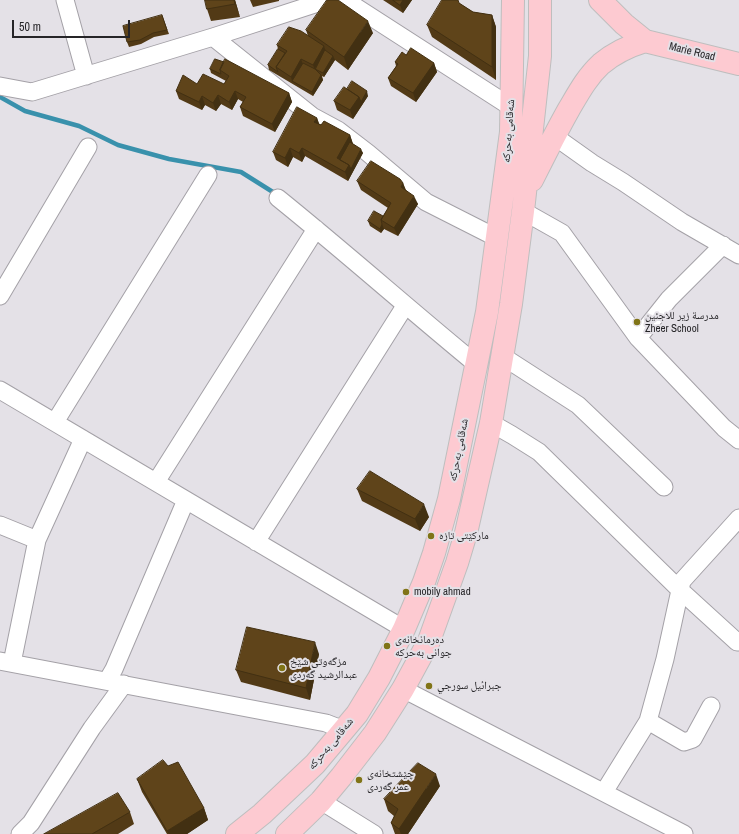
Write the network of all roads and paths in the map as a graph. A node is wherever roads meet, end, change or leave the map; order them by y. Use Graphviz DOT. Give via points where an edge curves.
graph roads {
  1 [pos="65,0"];
  2 [pos="345,0"];
  3 [pos="513,0"];
  4 [pos="540,0"];
  5 [pos="600,0"];
  6 [pos="323,1"];
  7 [pos="213,37"];
  8 [pos="644,41"];
  9 [pos="739,64"];
  10 [pos="86,76"];
  11 [pos="0,86"];
  12 [pos="511,107"];
  13 [pos="554,136"];
  14 [pos="88,147"];
  15 [pos="208,175"];
  16 [pos="278,198"];
  17 [pos="524,202"];
  18 [pos="316,229"];
  19 [pos="497,238"];
  20 [pos="723,245"];
  21 [pos="739,254"];
  22 [pos="0,296"];
  23 [pos="405,306"];
  24 [pos="638,338"];
  25 [pos="502,356"];
  26 [pos="476,364"];
  27 [pos="0,390"];
  28 [pos="55,422"];
  29 [pos="491,423"];
  30 [pos="83,439"];
  31 [pos="739,440"];
  32 [pos="156,482"];
  33 [pos="664,487"];
  34 [pos="186,500"];
  35 [pos="449,500"];
  36 [pos="472,504"];
  37 [pos="739,518"];
  38 [pos="0,524"];
  39 [pos="37,540"];
  40 [pos="256,542"];
  41 [pos="424,582"];
  42 [pos="680,590"];
  43 [pos="447,593"];
  44 [pos="404,629"];
  45 [pos="739,642"];
  46 [pos="6,662"];
  47 [pos="116,682"];
  48 [pos="403,689"];
  49 [pos="711,706"];
  50 [pos="648,721"];
  51 [pos="344,730"];
  52 [pos="604,792"];
  53 [pos="321,801"];
  54 [pos="20,834"];
  55 [pos="237,834"];
  56 [pos="287,834"];
  57 [pos="374,834"];
  58 [pos="684,834"];
  1 -- 10 [label="street"];
  2 -- 12 [label="street"];
  3 -- 12 [label="main road, شەقامی بەحرکە"];
  4 -- 17 [label="main road, شەقامی بەحرکە" via="540,56"];
  5 -- 8 [label="main road"];
  6 -- 7 [label="street"];
  7 -- 10 [label="street"];
  7 -- 19 [label="street" via="312,116 338,130 368,153 426,202"];
  8 -- 9 [label="main road, Marie Road"];
  8 -- 13 [label="main road" via="615,54 591,74"];
  10 -- 11 [label="street" via="32,92"];
  12 -- 19 [label="main road, شەقامی بەحرکە" via="511,132"];
  13 -- 17 [label="main road"];
  13 -- 20 [label="street" via="682,222"];
  14 -- 22 [label="street"];
  15 -- 28 [label="street"];
  16 -- 18 [label="street"];
  17 -- 24 [label="street" via="562,233"];
  17 -- 25 [label="main road, شەقامی بەحرکە"];
  18 -- 23 [label="street"];
  18 -- 32 [label="street"];
  19 -- 26 [label="main road, شەقامی بەحرکە" via="487,312"];
  20 -- 21 [label="street"];
  20 -- 24 [label="street" via="669,299"];
  23 -- 26 [label="street"];
  23 -- 40 [label="street"];
  24 -- 31 [label="street" via="724,428"];
  25 -- 29 [label="main road, شەقامی بەحرکە"];
  25 -- 33 [label="street" via="578,405"];
  26 -- 35 [label="main road, شەقامی بەحرکە"];
  27 -- 28 [label="street"];
  28 -- 30 [label="street"];
  29 -- 36 [label="main road, شەقامی بەحرکە"];
  29 -- 42 [label="street" via="539,452"];
  30 -- 32 [label="street"];
  30 -- 39 [label="street"];
  32 -- 34 [label="street"];
  34 -- 40 [label="street"];
  34 -- 47 [label="street" via="114,669"];
  35 -- 36 [label="main road" via="451,507 460,514"];
  35 -- 41 [label="main road, شەقامی بەحرکە"];
  36 -- 43 [label="main road, شەقامی بەحرکە" via="466,533"];
  37 -- 42 [label="street" via="682,580"];
  38 -- 39 [label="street"];
  39 -- 46 [label="street"];
  40 -- 44 [label="street"];
  41 -- 43 [label="main road" via="433,573 442,573 447,579"];
  41 -- 44 [label="main road, شەقامی بەحرکە"];
  42 -- 45 [label="street"];
  42 -- 50 [label="street"];
  43 -- 48 [label="main road, شەقامی بەحرکە" via="428,641"];
  44 -- 51 [label="main road, شەقامی بەحرکە" via="379,678"];
  46 -- 47 [label="street"];
  47 -- 51 [label="street" via="326,722"];
  47 -- 54 [label="street" via="92,728 32,823"];
  48 -- 52 [label="street"];
  48 -- 53 [label="main road, شەقامی بەحرکە" via="375,733"];
  49 -- 50 [label="street" via="694,739 684,742"];
  50 -- 52 [label="street"];
  51 -- 55 [label="main road, شەقامی بەحرکە" via="310,769"];
  52 -- 58 [label="street"];
  53 -- 56 [label="main road, شەقامی بەحرکە"];
  53 -- 57 [label="street"];
}
